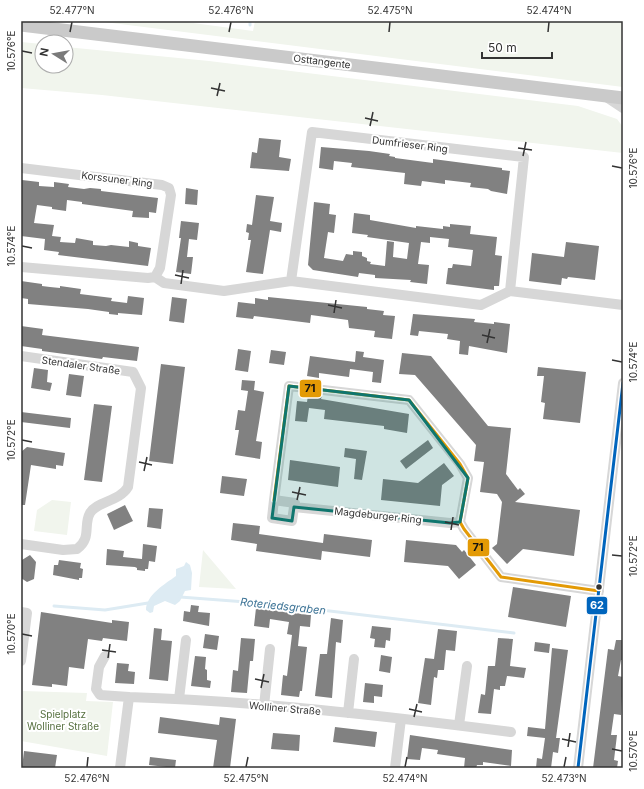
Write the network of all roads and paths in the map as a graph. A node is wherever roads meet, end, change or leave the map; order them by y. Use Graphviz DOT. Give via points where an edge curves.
graph roads {
  1 [pos="21,25"];
  2 [pos="605,96"];
  3 [pos="623,98"];
  4 [pos="623,108"];
  5 [pos="21,168"];
  6 [pos="21,267"];
  7 [pos="155,277"];
  8 [pos="291,281"];
  9 [pos="510,291"];
  10 [pos="623,305"];
  11 [pos="21,356"];
  12 [pos="623,383"];
  13 [pos="274,500"];
  14 [pos="294,507"];
  15 [pos="460,522"];
  16 [pos="21,544"];
  17 [pos="599,591"];
  18 [pos="24,612"];
  19 [pos="186,640"];
  20 [pos="270,649"];
  21 [pos="105,656"];
  22 [pos="354,658"];
  23 [pos="21,661"];
  24 [pos="467,666"];
  25 [pos="129,697"];
  26 [pos="179,699"];
  27 [pos="264,706"];
  28 [pos="348,713"];
  29 [pos="400,720"];
  30 [pos="459,725"];
  31 [pos="511,732"];
  32 [pos="120,768"];
  33 [pos="395,768"];
  34 [pos="578,768"];
  1 -- 2 [label="main road, Osttangente"];
  2 -- 3 [label="main road, Osttangente"];
  2 -- 4 [label="street"];
  5 -- 7 [label="street, Korssuner Ring" via="162,185 169,188 171,195 160,268"];
  6 -- 7 [label="street"];
  7 -- 8 [label="street" via="164,283 224,291"];
  8 -- 9 [label="street" via="481,305"];
  8 -- 9 [label="street, Dumfrieser Ring" via="312,132 524,157"];
  9 -- 10 [label="street"];
  11 -- 16 [label="street, Stendaler Straße" via="133,372 141,388 128,487 124,494 93,509 89,514 86,538 77,549 63,550"];
  12 -- 17 [label="street"];
  13 -- 14 [label="street, Magdeburger Ring" via="295,503"];
  13 -- 14 [label="street" via="272,518 292,521"];
  13 -- 15 [label="street" via="289,386 409,400 460,464 468,478"];
  14 -- 15 [label="street, Magdeburger Ring"];
  15 -- 17 [label="street" via="501,577"];
  17 -- 34 [label="street"];
  18 -- 23 [label="street"];
  19 -- 26 [label="street"];
  20 -- 27 [label="street"];
  21 -- 25 [label="street, Wolliner Straße" via="99,667 96,689 100,695"];
  22 -- 28 [label="street"];
  24 -- 30 [label="street"];
  25 -- 26 [label="street, Wolliner Straße"];
  25 -- 32 [label="street"];
  26 -- 27 [label="street, Wolliner Straße"];
  27 -- 28 [label="street, Wolliner Straße"];
  28 -- 29 [label="street, Wolliner Straße"];
  29 -- 30 [label="street, Wolliner Straße"];
  29 -- 33 [label="street"];
  30 -- 31 [label="street, Wolliner Straße"];
}
